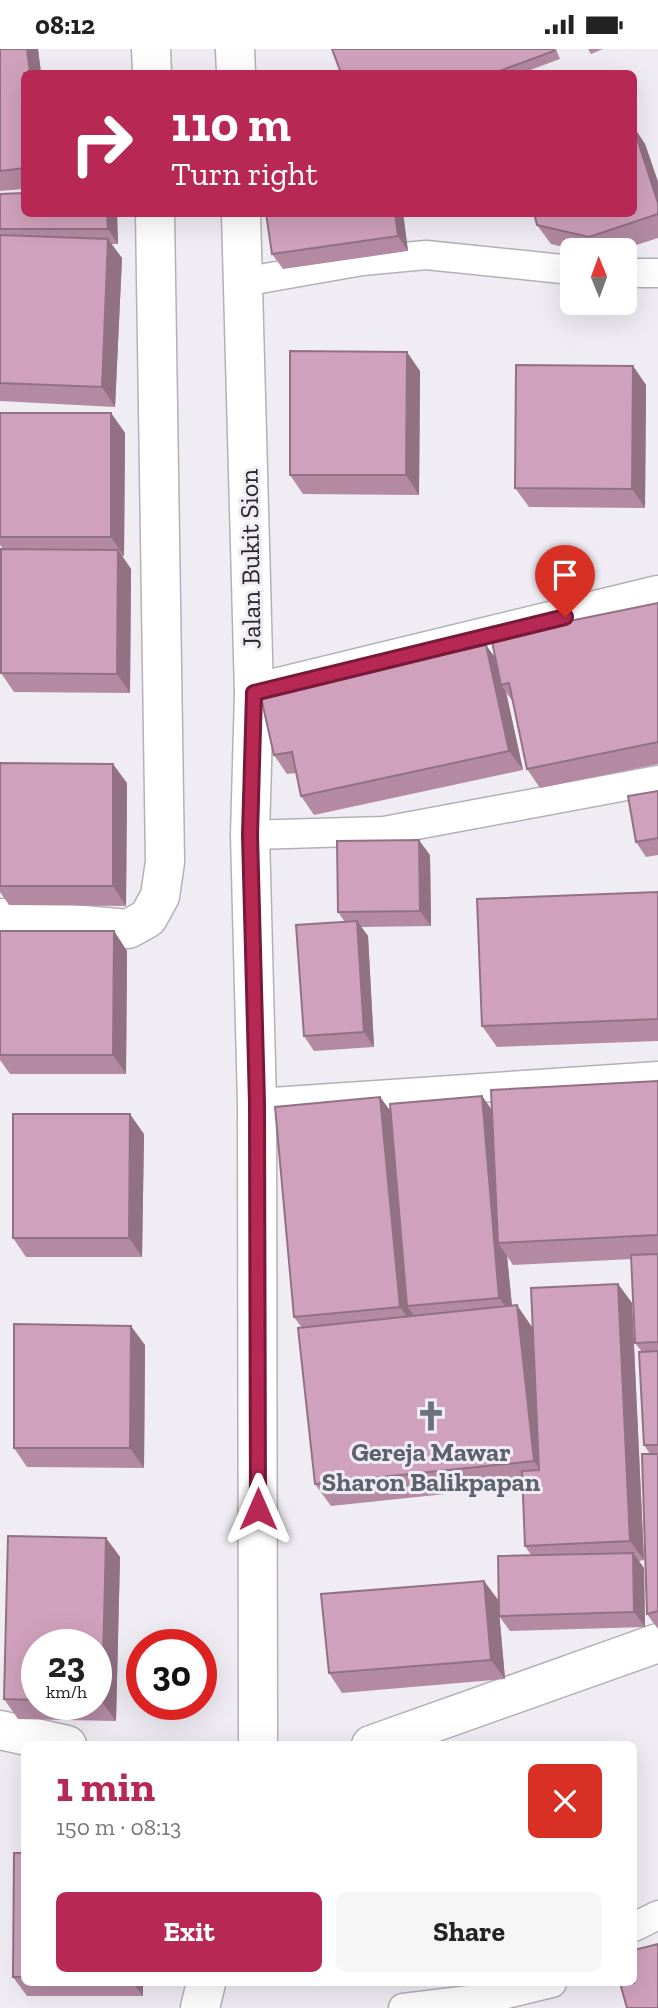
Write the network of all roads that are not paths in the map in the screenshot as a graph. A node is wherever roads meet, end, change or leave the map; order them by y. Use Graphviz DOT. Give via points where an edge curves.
graph roads {
  1 [pos="151,49"];
  2 [pos="235,49"];
  3 [pos="152,70"];
  4 [pos="236,70"];
  5 [pos="155,217"];
  6 [pos="241,217"];
  7 [pos="560,269"];
  8 [pos="637,273"];
  9 [pos="658,273"];
  10 [pos="243,282"];
  11 [pos="658,595"];
  12 [pos="254,693"];
  13 [pos="658,780"];
  14 [pos="250,835"];
  15 [pos="2,918"];
  16 [pos="0,969"];
  17 [pos="658,1076"];
  18 [pos="257,1103"];
  19 [pos="658,1643"];
  20 [pos="0,1730"];
  21 [pos="49,1741"];
  22 [pos="258,1741"];
  23 [pos="382,1741"];
  24 [pos="658,1915"];
  25 [pos="637,1926"];
  26 [pos="205,1986"];
  27 [pos="551,1992"];
  28 [pos="200,2008"];
  29 [pos="402,2008"];
  1 -- 3 [label="street"];
  2 -- 4 [label="street"];
  5 -- 15 [label="street" via="165,862 160,896 148,918 128,929"];
  6 -- 10 [label="street, Jalan Bukit Sion"];
  7 -- 10 [label="lane" via="426,255"];
  8 -- 9 [label="lane"];
  10 -- 12 [label="street, Jalan Bukit Sion"];
  11 -- 12 [label="street"];
  12 -- 14 [label="street, Jalan Bukit Sion"];
  13 -- 14 [label="lane" via="384,831"];
  14 -- 18 [label="street, Jalan Bukit Sion"];
  15 -- 16 [label="street"];
  17 -- 18 [label="lane"];
  18 -- 22 [label="street, Jalan Bukit Sion"];
  19 -- 23 [label="street"];
  20 -- 21 [label="street"];
  24 -- 25 [label="lane"];
  26 -- 28 [label="street"];
  27 -- 29 [label="lane"];
}
